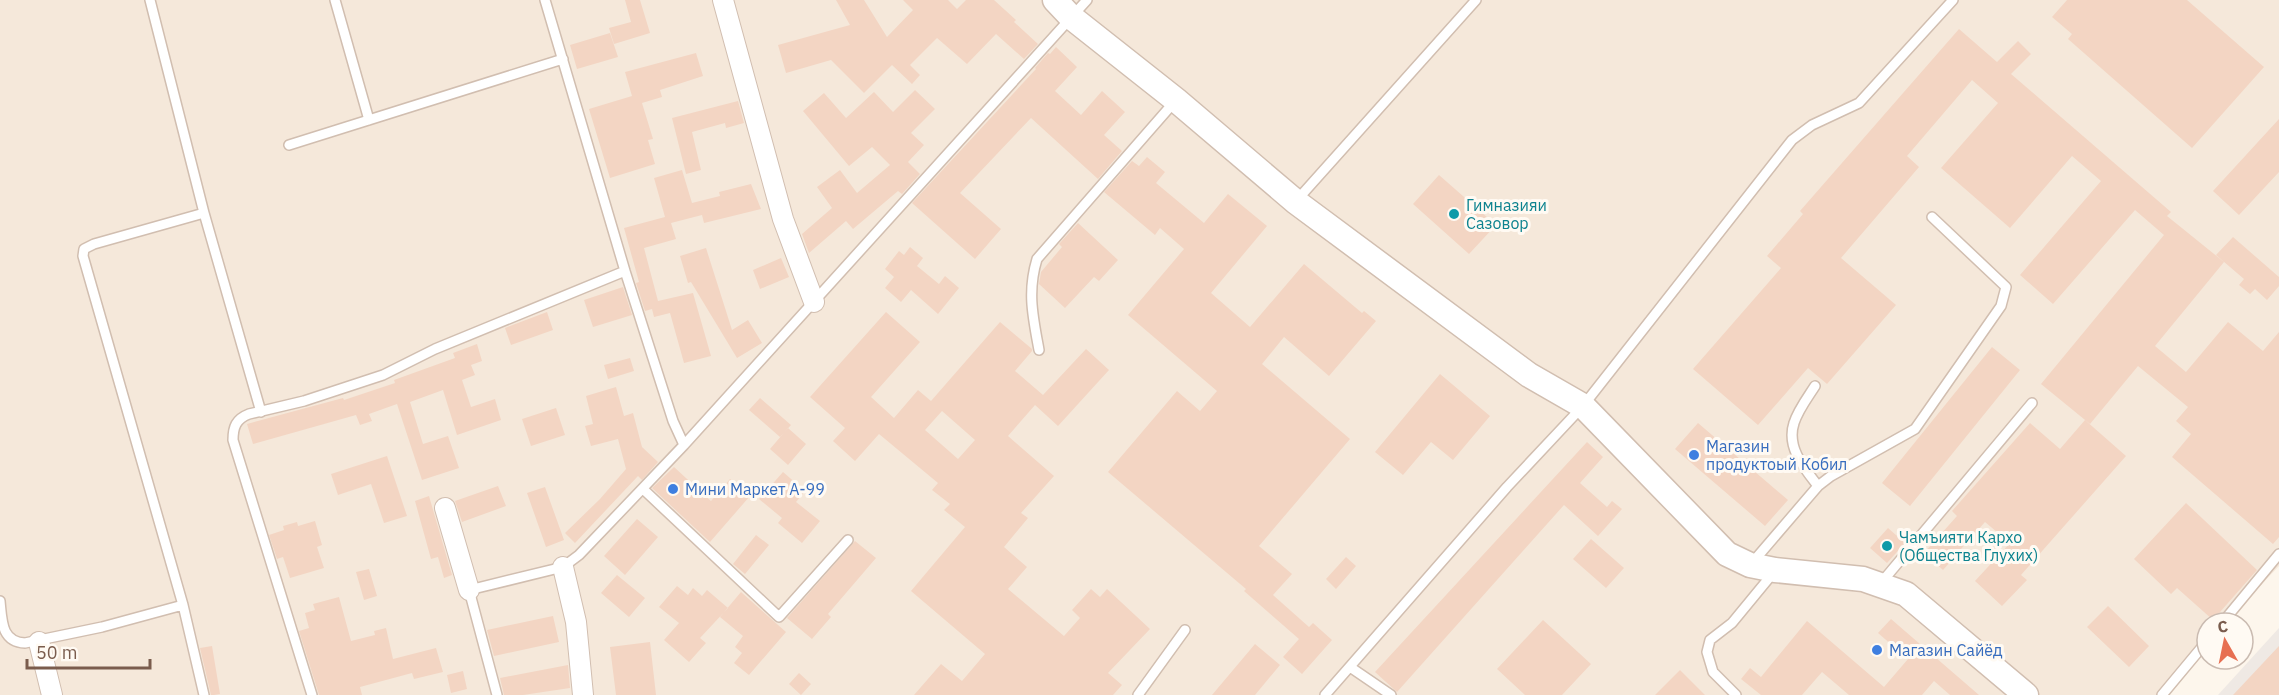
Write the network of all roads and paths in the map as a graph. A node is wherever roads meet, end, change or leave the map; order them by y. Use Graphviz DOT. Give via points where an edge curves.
graph roads {
  1 [pos="150,0"];
  2 [pos="335,0"];
  3 [pos="545,0"];
  4 [pos="723,0"];
  5 [pos="1476,0"];
  6 [pos="1953,0"];
  7 [pos="1071,6"];
  8 [pos="563,59"];
  9 [pos="1176,100"];
  10 [pos="369,120"];
  11 [pos="289,145"];
  12 [pos="1296,202"];
  13 [pos="204,213"];
  14 [pos="1932,217"];
  15 [pos="625,271"];
  16 [pos="814,303"];
  17 [pos="1039,350"];
  18 [pos="1815,386"];
  19 [pos="2032,403"];
  20 [pos="1583,405"];
  21 [pos="261,412"];
  22 [pos="684,445"];
  23 [pos="1818,486"];
  24 [pos="643,489"];
  25 [pos="445,508"];
  26 [pos="848,540"];
  27 [pos="2279,554"];
  28 [pos="1750,565"];
  29 [pos="563,567"];
  30 [pos="1775,570"];
  31 [pos="1879,585"];
  32 [pos="469,590"];
  33 [pos="0,601"];
  34 [pos="183,605"];
  35 [pos="2232,611"];
  36 [pos="2,626"];
  37 [pos="1185,630"];
  38 [pos="39,642"];
  39 [pos="2195,655"];
  40 [pos="1350,667"];
  41 [pos="52,695"];
  42 [pos="204,695"];
  43 [pos="312,695"];
  44 [pos="497,695"];
  45 [pos="583,695"];
  46 [pos="1138,695"];
  47 [pos="1325,695"];
  48 [pos="1391,695"];
  49 [pos="1736,695"];
  50 [pos="2026,695"];
  51 [pos="2162,695"];
  1 -- 13 [label="lane"];
  2 -- 10 [label="lane"];
  3 -- 8 [label="lane"];
  4 -- 16 [label="street" via="783,219"];
  5 -- 12 [label="lane"];
  6 -- 20 [label="lane" via="1859,104 1812,125 1792,140"];
  7 -- 9 [label="street"];
  7 -- 16 [label="lane"];
  8 -- 10 [label="lane"];
  8 -- 15 [label="lane"];
  9 -- 12 [label="street"];
  9 -- 17 [label="lane" via="1037,259 1031,277 1031,304"];
  10 -- 11 [label="lane"];
  12 -- 20 [label="street" via="1529,375"];
  13 -- 21 [label="lane"];
  13 -- 34 [label="lane" via="93,244 84,249 82,256"];
  14 -- 23 [label="lane" via="2006,287 2001,306 1915,429"];
  15 -- 21 [label="lane" via="435,349 383,375"];
  15 -- 22 [label="lane" via="673,422"];
  16 -- 22 [label="lane"];
  18 -- 23 [label="lane" via="1793,423 1793,445 1800,464"];
  19 -- 31 [label="lane"];
  20 -- 28 [label="street" via="1727,554"];
  20 -- 40 [label="lane"];
  21 -- 43 [label="lane" via="241,417 235,423 233,440"];
  22 -- 24 [label="lane"];
  23 -- 28 [label="lane"];
  24 -- 26 [label="lane" via="779,617"];
  24 -- 29 [label="lane"];
  25 -- 32 [label="street"];
  27 -- 35 [label="lane"];
  28 -- 30 [label="street"];
  29 -- 32 [label="lane"];
  29 -- 45 [label="street" via="576,622"];
  30 -- 31 [label="street" via="1863,579"];
  30 -- 49 [label="lane" via="1732,623 1710,640 1707,652 1713,672"];
  31 -- 50 [label="street" via="1906,594"];
  32 -- 44 [label="lane"];
  33 -- 36 [label="lane"];
  34 -- 38 [label="lane"];
  34 -- 42 [label="lane"];
  36 -- 38 [label="lane" via="12,640"];
  37 -- 46 [label="lane"];
  38 -- 41 [label="street"];
  39 -- 51 [label="lane"];
  40 -- 47 [label="lane"];
  40 -- 48 [label="lane"];
}
